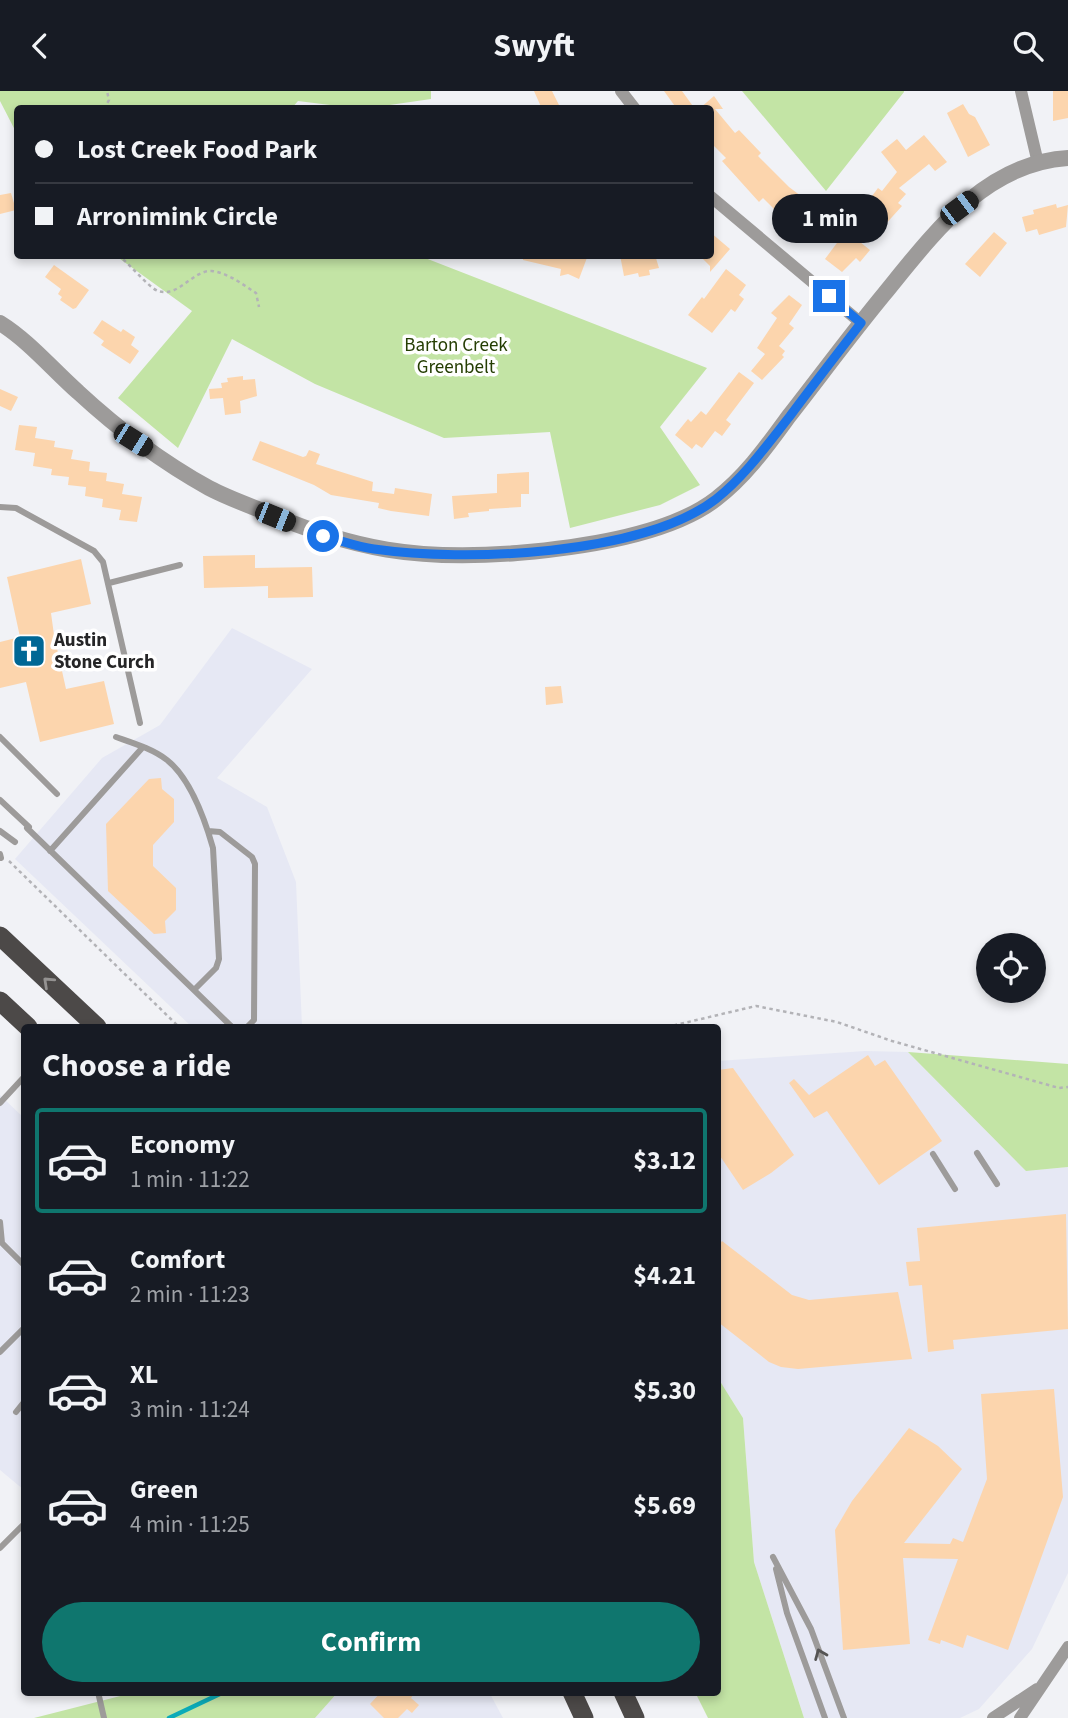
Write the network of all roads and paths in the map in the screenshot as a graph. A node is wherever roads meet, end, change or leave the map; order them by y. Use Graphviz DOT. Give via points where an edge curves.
graph roads {
  1 [pos="621,91"];
  2 [pos="1021,91"];
  3 [pos="632,105"];
  4 [pos="1068,157"];
  5 [pos="1038,163"];
  6 [pos="714,199"];
  7 [pos="124,259"];
  8 [pos="259,307"];
  9 [pos="0,323"];
  10 [pos="861,323"];
  11 [pos="0,507"];
  12 [pos="180,565"];
  13 [pos="109,583"];
  14 [pos="140,723"];
  15 [pos="0,737"];
  16 [pos="116,737"];
  17 [pos="144,747"];
  18 [pos="57,794"];
  19 [pos="0,800"];
  20 [pos="0,831"];
  21 [pos="208,831"];
  22 [pos="15,842"];
  23 [pos="50,851"];
  24 [pos="1,856"];
  25 [pos="0,936"];
  26 [pos="194,990"];
  27 [pos="0,1001"];
  28 [pos="25,1024"];
  29 [pos="94,1024"];
  30 [pos="176,1024"];
  31 [pos="229,1024"];
  32 [pos="250,1024"];
  33 [pos="680,1024"];
  34 [pos="21,1080"];
  35 [pos="1068,1087"];
  36 [pos="0,1103"];
  37 [pos="977,1153"];
  38 [pos="933,1154"];
  39 [pos="997,1184"];
  40 [pos="955,1189"];
  41 [pos="0,1222"];
  42 [pos="21,1262"];
  43 [pos="21,1331"];
  44 [pos="0,1352"];
  45 [pos="21,1406"];
  46 [pos="16,1412"];
  47 [pos="21,1527"];
  48 [pos="0,1548"];
  49 [pos="1068,1647"];
  50 [pos="1043,1685"];
  51 [pos="100,1696"];
  52 [pos="574,1696"];
  53 [pos="625,1696"];
  54 [pos="104,1717"];
  55 [pos="584,1718"];
  56 [pos="635,1718"];
  57 [pos="825,1718"];
  58 [pos="844,1718"];
  59 [pos="993,1718"];
  60 [pos="1020,1718"];
  1 -- 3 [label="street"];
  2 -- 5 [label="street"];
  4 -- 5 [label="street"];
  5 -- 10 [label="street" via="1002,178 959,208"];
  6 -- 10 [label="street"];
  7 -- 8 [label="path" via="153,290 182,287 198,274 211,271 256,293"];
  9 -- 10 [label="street" via="133,440 210,489 323,536 371,549 480,556 607,541 656,527 714,501 759,457"];
  11 -- 13 [label="lane" via="16,508 93,551 103,562"];
  12 -- 13 [label="lane"];
  13 -- 14 [label="lane"];
  15 -- 18 [label="lane"];
  16 -- 17 [label="lane"];
  17 -- 21 [label="lane" via="177,771"];
  17 -- 23 [label="lane"];
  19 -- 23 [label="lane"];
  20 -- 22 [label="lane"];
  21 -- 26 [label="lane" via="214,848 219,959"];
  21 -- 32 [label="lane" via="220,832 255,864 254,1020"];
  23 -- 26 [label="lane"];
  24 -- 30 [label="path"];
  29 -- 25 [label="highway, one-way"];
  26 -- 31 [label="lane"];
  27 -- 28 [label="highway"];
  33 -- 35 [label="path" via="756,1006 837,1022 952,1059"];
  34 -- 36 [label="lane"];
  37 -- 39 [label="lane"];
  38 -- 40 [label="lane"];
  41 -- 42 [label="lane" via="2,1243"];
  43 -- 44 [label="lane"];
  45 -- 46 [label="lane"];
  47 -- 48 [label="lane"];
  49 -- 50 [label="street"];
  50 -- 59 [label="street"];
  50 -- 60 [label="street"];
  51 -- 54 [label="lane"];
  52 -- 55 [label="highway"];
  53 -- 56 [label="highway"];
  58 -- 57 [label="lane, one-way" via="811,1629 773,1557 787,1613"];
}
